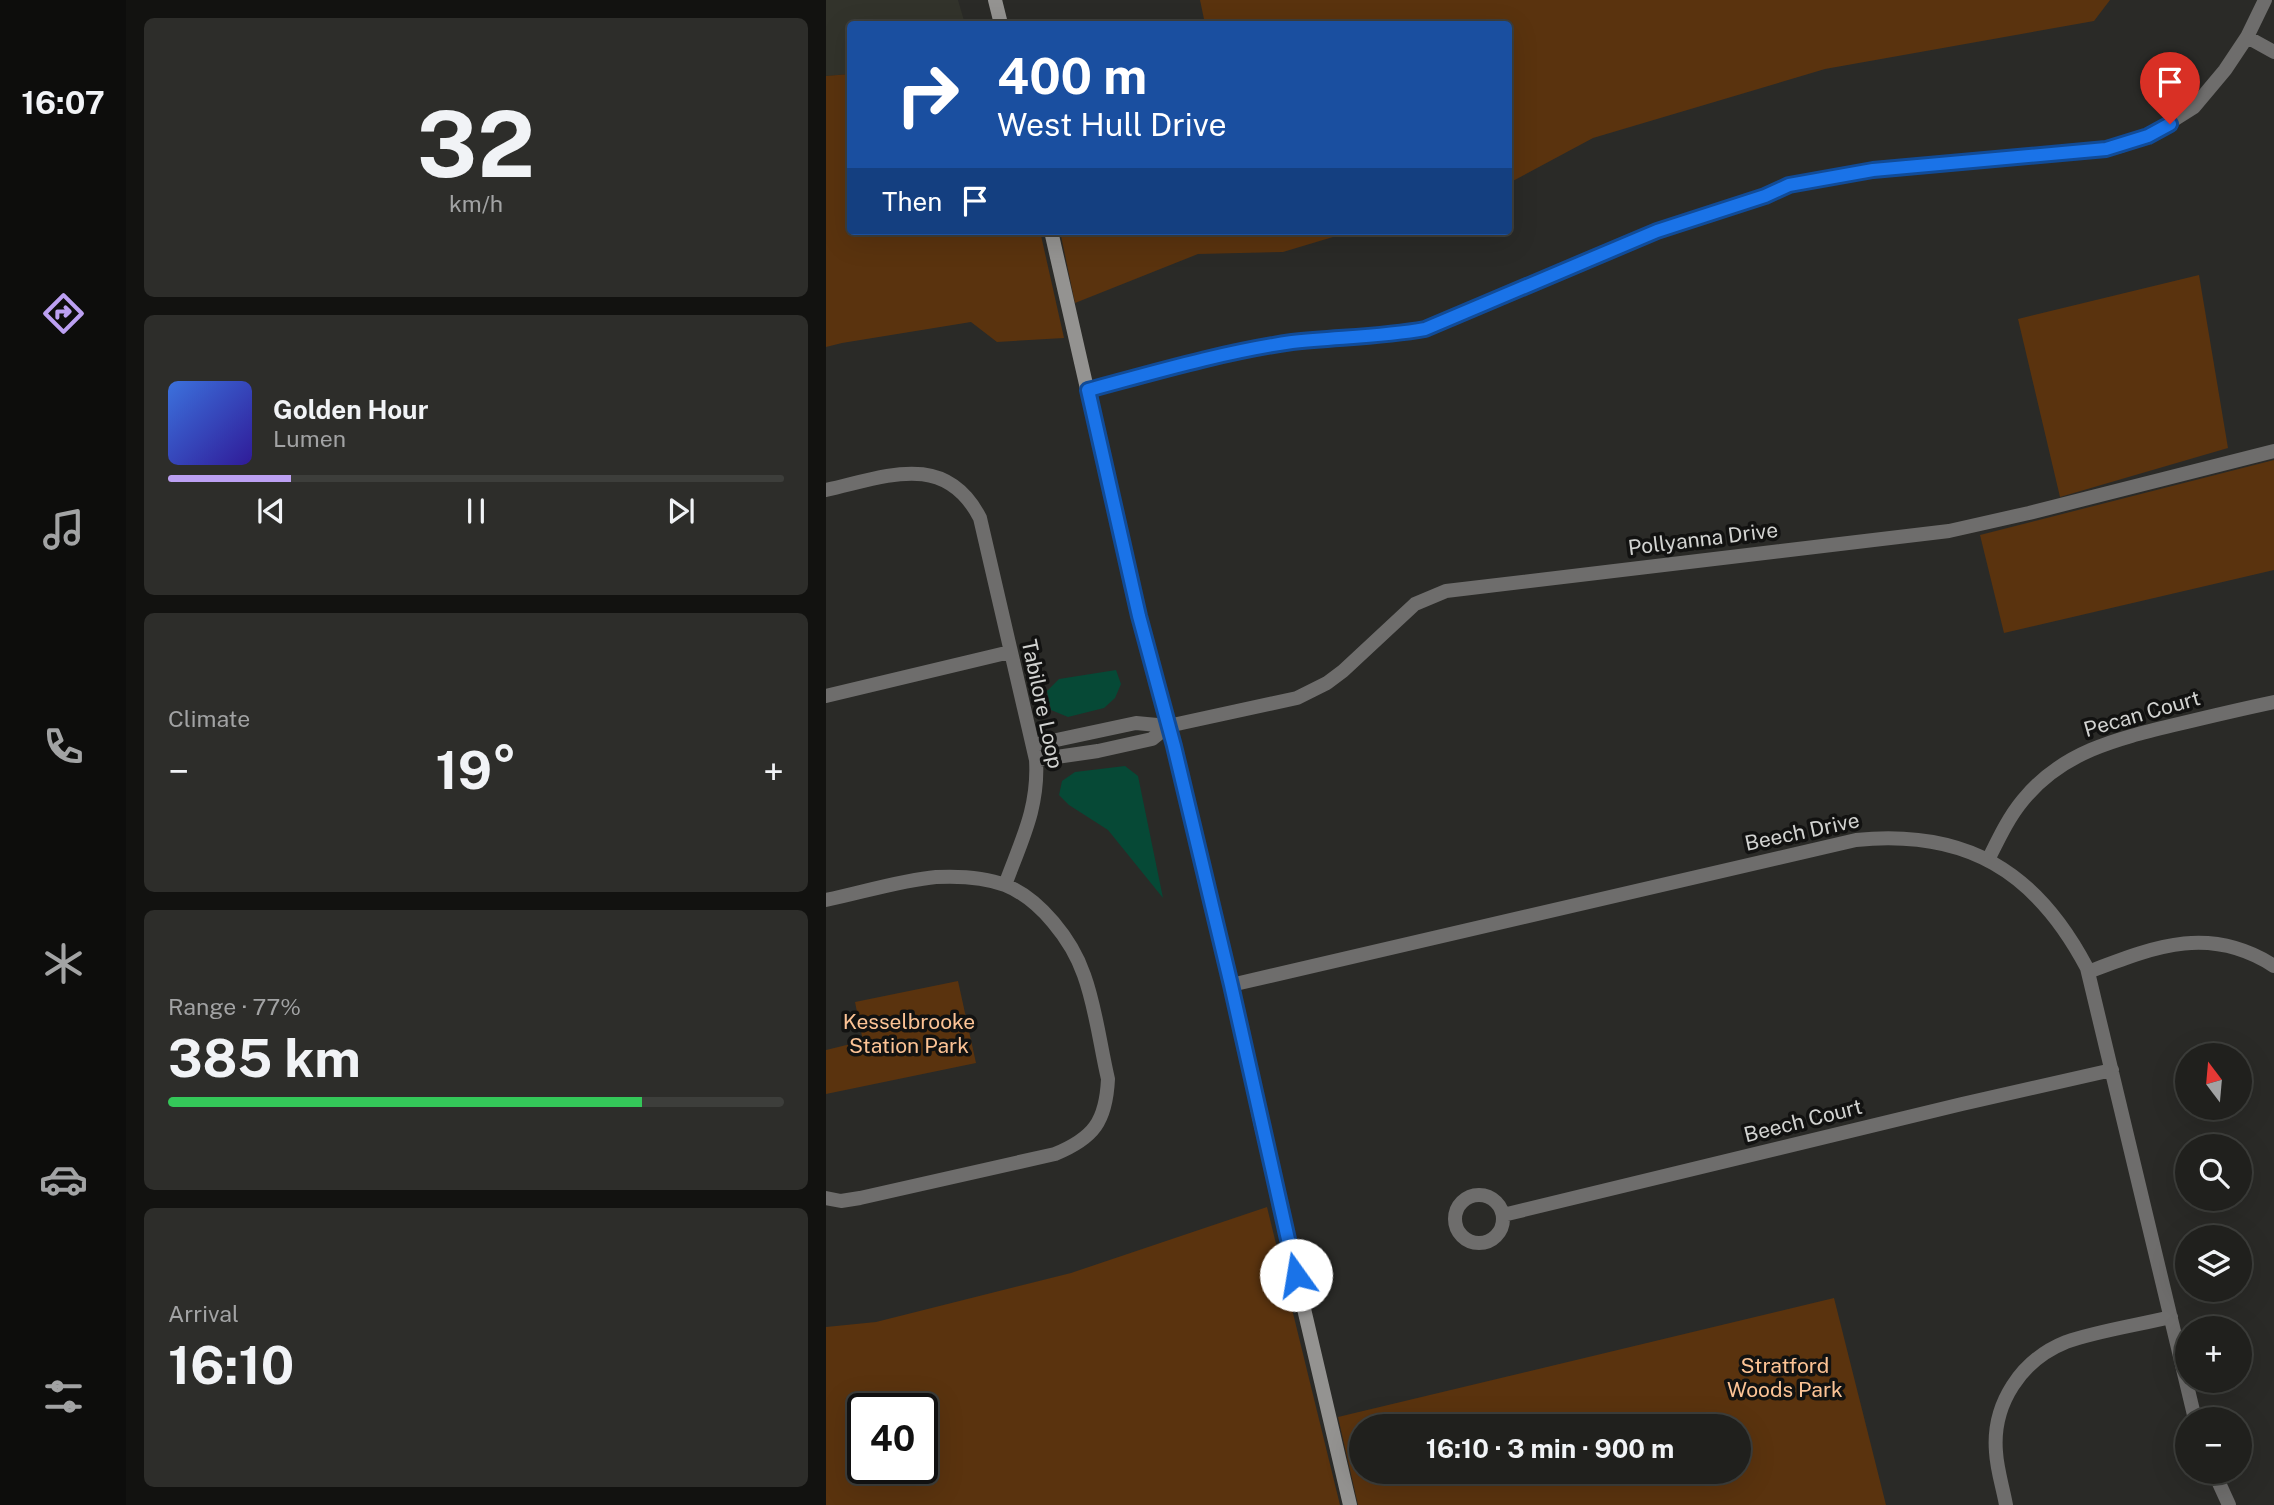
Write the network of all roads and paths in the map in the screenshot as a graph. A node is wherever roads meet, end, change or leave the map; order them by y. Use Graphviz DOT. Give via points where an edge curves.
graph roads {
  1 [pos="995,0"];
  2 [pos="2265,0"];
  3 [pos="1000,21"];
  4 [pos="2247,37"];
  5 [pos="2274,52"];
  6 [pos="1052,235"];
  7 [pos="1088,390"];
  8 [pos="2274,451"];
  9 [pos="826,491"];
  10 [pos="1010,652"];
  11 [pos="826,696"];
  12 [pos="2274,702"];
  13 [pos="1168,726"];
  14 [pos="1034,753"];
  15 [pos="1988,860"];
  16 [pos="1005,885"];
  17 [pos="826,900"];
  18 [pos="2274,966"];
  19 [pos="2088,972"];
  20 [pos="1231,985"];
  21 [pos="2112,1070"];
  22 [pos="826,1198"];
  23 [pos="1503,1215"];
  24 [pos="2171,1317"];
  25 [pos="2192,1407"];
  26 [pos="2219,1484"];
  27 [pos="1350,1505"];
  28 [pos="2006,1505"];
  29 [pos="2229,1505"];
  1 -- 3 [label="street"];
  2 -- 4 [label="street"];
  4 -- 5 [label="street"];
  4 -- 7 [label="street" via="2194,107 2148,136 2121,146 1873,170 1789,185 1657,231 1425,329 1290,343"];
  6 -- 7 [label="street"];
  7 -- 13 [label="street"];
  8 -- 13 [label="street, Pollyanna Drive" via="1948,531 1446,591 1415,604 1343,671 1308,693"];
  9 -- 10 [label="street, Tabilore Loop" via="918,473 948,481 962,491 980,518"];
  10 -- 11 [label="street"];
  10 -- 14 [label="street, Tabilore Loop"];
  12 -- 15 [label="street, Pecan Court" via="2122,738 2083,752 2060,765 2022,800"];
  13 -- 14 [label="street, Pollyanna Drive" via="1152,739 1098,751"];
  13 -- 20 [label="street"];
  14 -- 16 [label="street, Tabilore Loop" via="1035,802"];
  15 -- 19 [label="street, Beech Drive" via="2050,909"];
  15 -- 20 [label="street, Beech Drive" via="1937,842 1856,840"];
  16 -- 17 [label="street" via="958,876 933,877"];
  16 -- 22 [label="street" via="1047,916 1070,945 1085,977 1108,1079 1100,1122 1077,1145 1055,1154 860,1198"];
  18 -- 19 [label="street" via="2248,952 2200,942 2154,947"];
  19 -- 21 [label="street, Beech Drive"];
  20 -- 27 [label="street"];
  21 -- 23 [label="street, Beech Court"];
  21 -- 24 [label="street, Beech Drive"];
  24 -- 25 [label="street, Beech Drive"];
  24 -- 28 [label="street" via="2067,1342 2032,1362 2007,1395 1999,1416 1996,1453"];
  26 -- 29 [label="street"];
}
